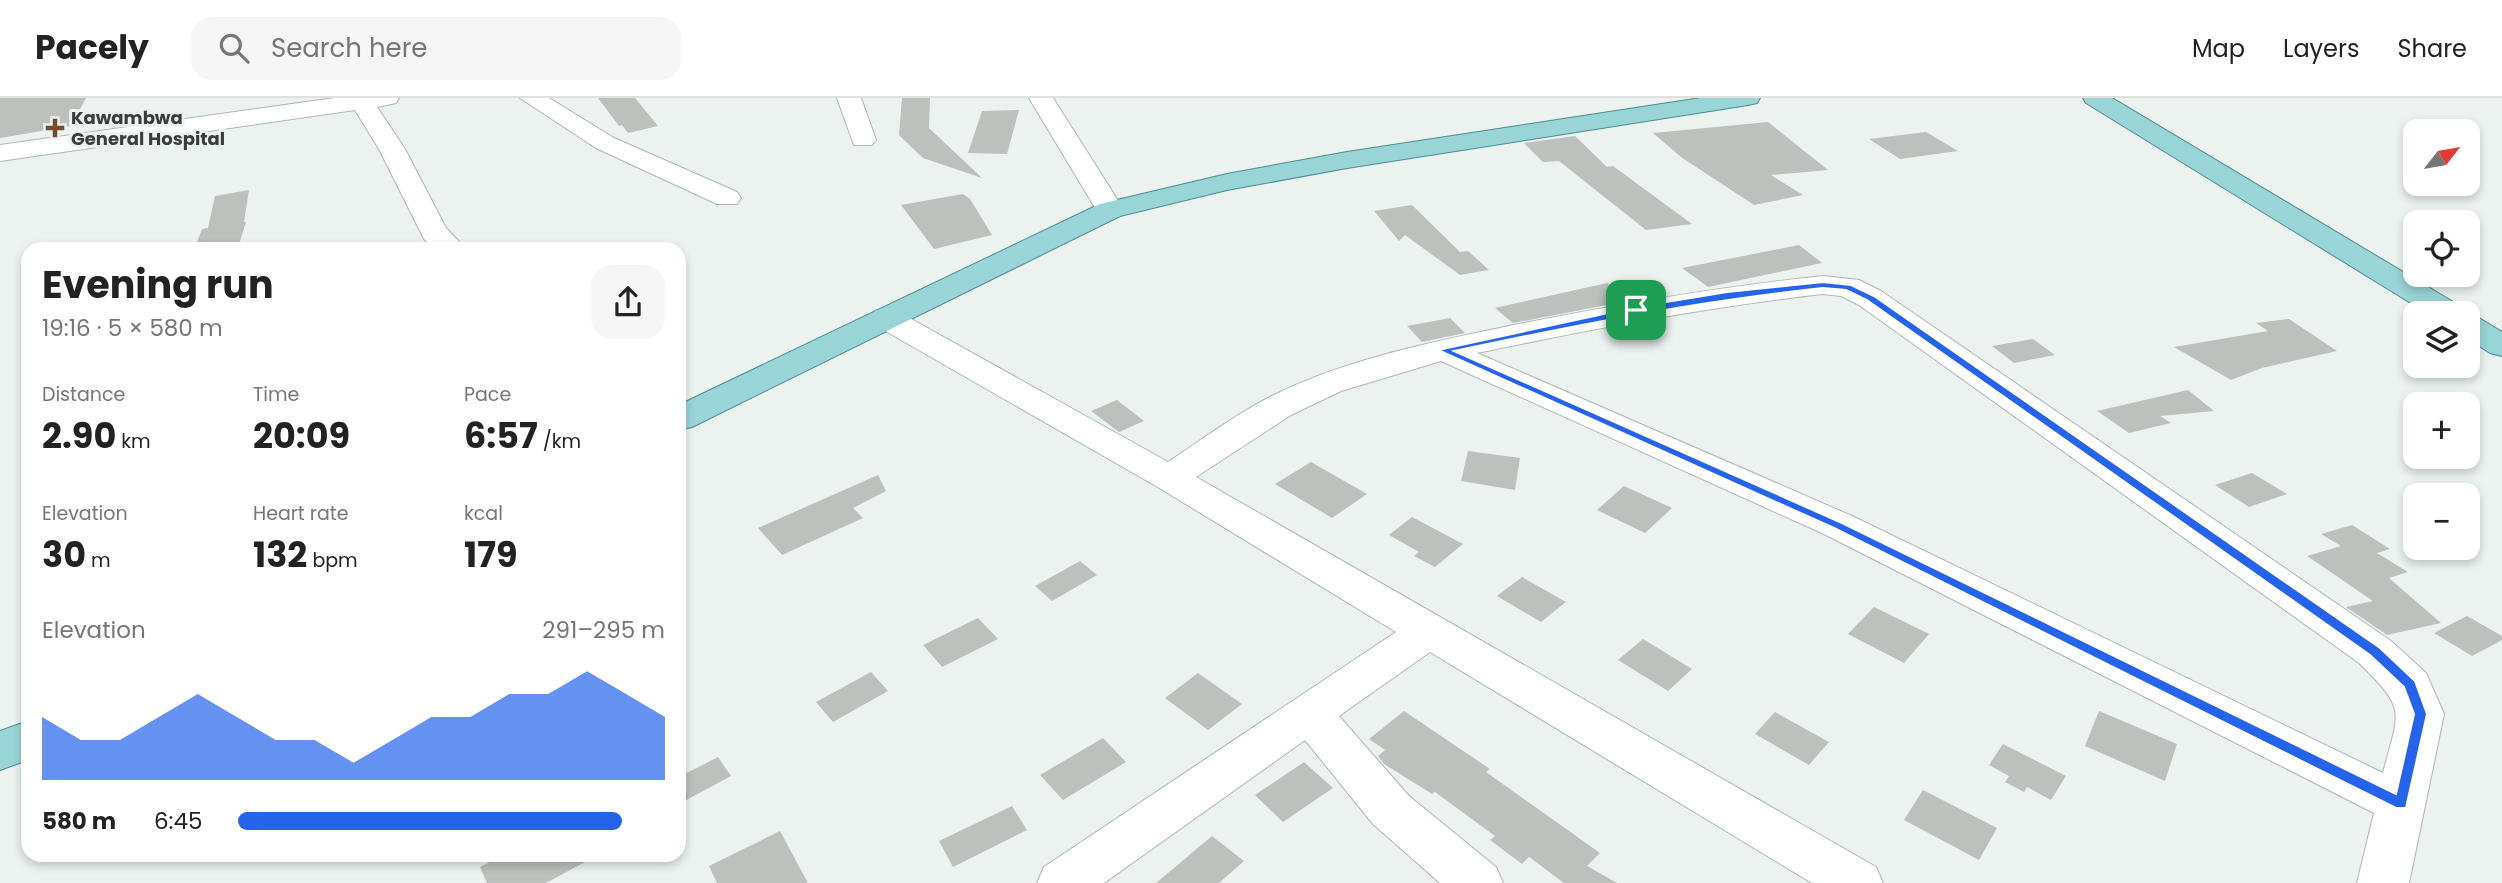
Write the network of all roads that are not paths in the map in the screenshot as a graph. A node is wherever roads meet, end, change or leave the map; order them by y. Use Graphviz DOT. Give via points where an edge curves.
graph roads {
  1 [pos="532,98"];
  2 [pos="849,98"];
  3 [pos="1041,98"];
  4 [pos="1748,98"];
  5 [pos="2095,98"];
  6 [pos="374,100"];
  7 [pos="863,140"];
  8 [pos="0,153"];
  9 [pos="727,198"];
  10 [pos="1110,210"];
  11 [pos="444,242"];
  12 [pos="2429,301"];
  13 [pos="886,318"];
  14 [pos="2480,332"];
  15 [pos="2502,346"];
  16 [pos="1443,350"];
  17 [pos="686,416"];
  18 [pos="1169,478"];
  19 [pos="1430,629"];
  20 [pos="1309,712"];
  21 [pos="21,742"];
  22 [pos="0,752"];
  23 [pos="2401,804"];
  24 [pos="1063,883"];
  25 [pos="1477,883"];
  26 [pos="1857,883"];
  27 [pos="2383,883"];
  1 -- 9 [label="street" via="605,143"];
  2 -- 7 [label="street"];
  3 -- 10 [label="street"];
  4 -- 10 [label="main road" via="1227,181"];
  5 -- 12 [label="main road"];
  6 -- 8 [label="street"];
  6 -- 11 [label="street" via="392,149 434,233"];
  10 -- 13 [label="main road"];
  13 -- 17 [label="main road"];
  13 -- 18 [label="street"];
  14 -- 15 [label="main road"];
  16 -- 18 [label="street" via="1329,384 1278,407"];
  16 -- 23 [label="street" via="1838,525"];
  16 -- 23 [label="street" via="1727,295 1823,285 1859,292 2375,652 2410,685 2421,714"];
  18 -- 19 [label="street"];
  19 -- 20 [label="street"];
  19 -- 26 [label="street"];
  20 -- 24 [label="street"];
  20 -- 25 [label="street" via="1391,810"];
  21 -- 22 [label="main road"];
  23 -- 27 [label="street"];
}
